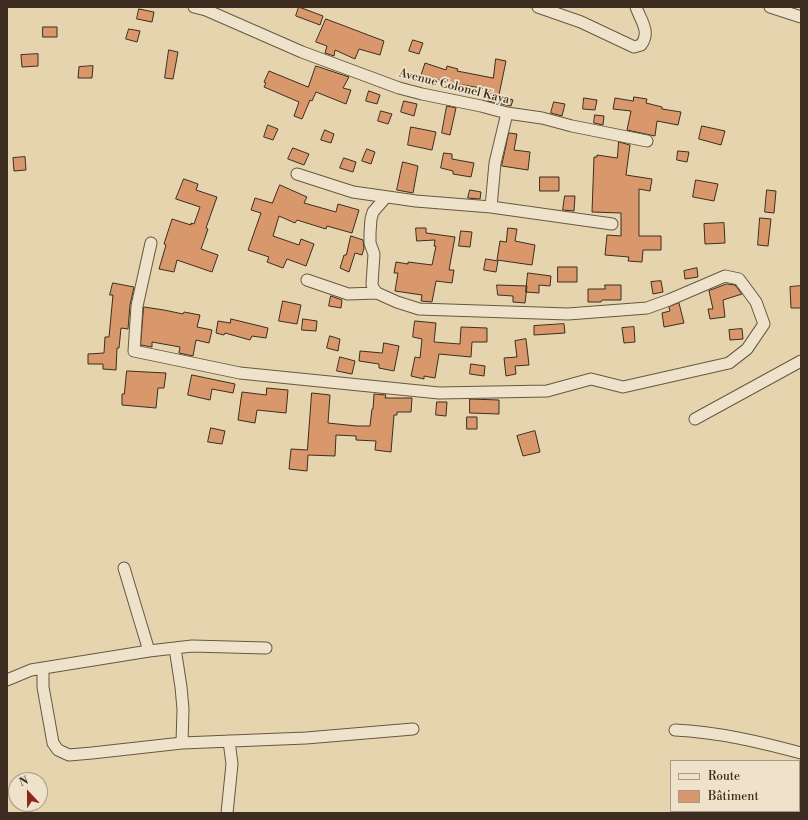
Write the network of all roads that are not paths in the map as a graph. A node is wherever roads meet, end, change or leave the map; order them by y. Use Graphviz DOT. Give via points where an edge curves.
graph roads {
  1 [pos="194,7"];
  2 [pos="538,7"];
  3 [pos="636,7"];
  4 [pos="770,7"];
  5 [pos="801,17"];
  6 [pos="507,113"];
  7 [pos="647,141"];
  8 [pos="297,174"];
  9 [pos="386,198"];
  10 [pos="491,207"];
  11 [pos="612,224"];
  12 [pos="151,243"];
  13 [pos="307,280"];
  14 [pos="377,293"];
  15 [pos="801,361"];
  16 [pos="695,419"];
  17 [pos="124,568"];
  18 [pos="175,648"];
  19 [pos="266,648"];
  20 [pos="149,651"];
  21 [pos="43,668"];
  22 [pos="7,680"];
  23 [pos="413,729"];
  24 [pos="675,730"];
  25 [pos="229,741"];
  26 [pos="182,743"];
  27 [pos="801,753"];
  28 [pos="227,813"];
  1 -- 6 [label="street, Avenue Colonel Kaya" via="302,52 399,88"];
  2 -- 3 [label="street" via="581,22 634,47 641,45 647,34"];
  4 -- 5 [label="street"];
  6 -- 7 [label="street, Avenue Colonel Kaya"];
  6 -- 10 [label="street" via="495,163"];
  8 -- 9 [label="street" via="353,192"];
  9 -- 10 [label="street"];
  9 -- 14 [label="street" via="373,212 370,233 374,254 372,284"];
  10 -- 11 [label="street"];
  12 -- 14 [label="street" via="137,306 134,351 240,373 439,393 547,391 591,379 623,387 729,362 747,349 764,324 756,302 739,279 725,276 647,308 568,314 419,309"];
  13 -- 14 [label="street" via="348,294"];
  15 -- 16 [label="street"];
  17 -- 20 [label="street"];
  18 -- 19 [label="street"];
  18 -- 20 [label="street"];
  18 -- 26 [label="street" via="182,687"];
  20 -- 21 [label="street"];
  21 -- 22 [label="street"];
  21 -- 26 [label="street" via="43,687 50,730 53,743 58,750 69,755"];
  23 -- 25 [label="street" via="306,738"];
  24 -- 27 [label="street" via="758,741"];
  25 -- 26 [label="street"];
  25 -- 28 [label="street" via="232,764"];
}
